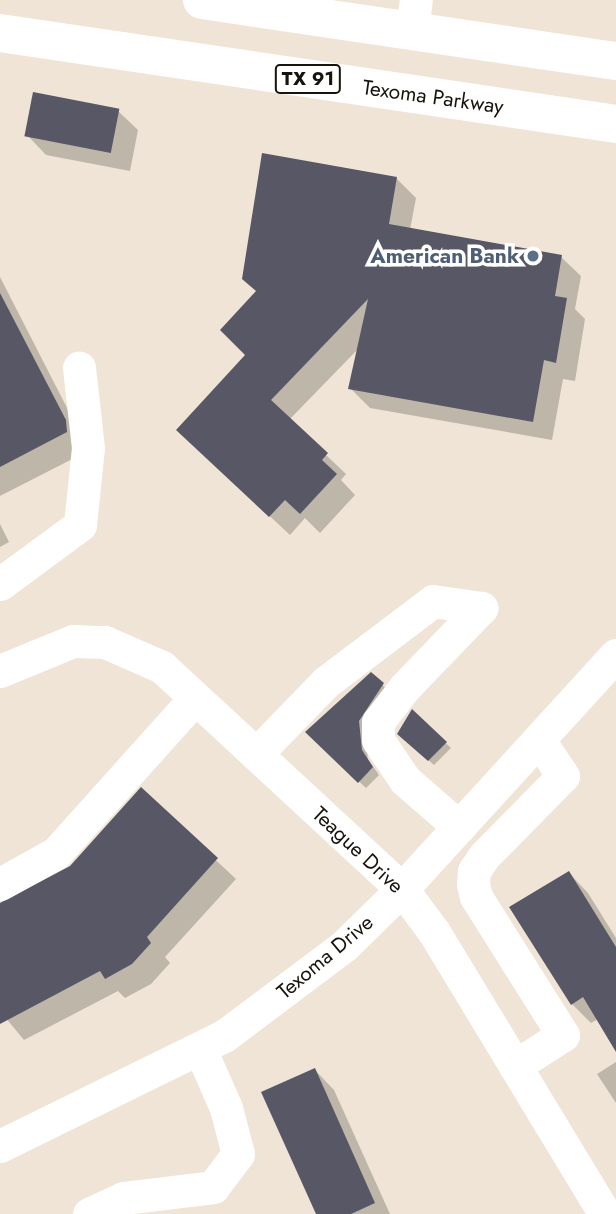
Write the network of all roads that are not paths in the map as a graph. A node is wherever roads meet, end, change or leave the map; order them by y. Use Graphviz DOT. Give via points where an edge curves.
graph roads {
  1 [pos="202,0"];
  2 [pos="259,4"];
  3 [pos="414,15"];
  4 [pos="0,33"];
  5 [pos="616,61"];
  6 [pos="616,124"];
  7 [pos="79,368"];
  8 [pos="0,584"];
  9 [pos="616,655"];
  10 [pos="0,671"];
  11 [pos="195,698"];
  12 [pos="539,740"];
  13 [pos="256,754"];
  14 [pos="459,827"];
  15 [pos="0,884"];
  16 [pos="402,889"];
  17 [pos="200,1049"];
  18 [pos="515,1066"];
  19 [pos="0,1146"];
  20 [pos="89,1214"];
  21 [pos="605,1214"];
  1 -- 2 [label="main road"];
  2 -- 3 [label="main road"];
  3 -- 5 [label="main road"];
  4 -- 6 [label="main road, Texoma Parkway / TX 91"];
  7 -- 8 [label="street" via="88,447 80,526"];
  9 -- 12 [label="street, Texoma Drive"];
  10 -- 11 [label="street, Teague Drive" via="73,641 105,642 162,667"];
  11 -- 13 [label="street, Teague Drive"];
  11 -- 15 [label="street" via="56,853"];
  12 -- 14 [label="street, Texoma Drive"];
  12 -- 18 [label="street" via="563,776 484,856 474,871 473,884 476,897 563,1035"];
  13 -- 14 [label="street" via="326,682 433,601 481,608 378,722 378,740 405,780"];
  13 -- 16 [label="street, Teague Drive"];
  14 -- 16 [label="street, Texoma Drive"];
  16 -- 17 [label="street, Texoma Drive" via="312,971"];
  16 -- 18 [label="street, Teague Drive" via="434,932"];
  17 -- 19 [label="street, Texoma Drive"];
  17 -- 20 [label="street" via="226,1108 238,1154 213,1187 124,1198"];
  18 -- 21 [label="street, Teague Drive"];
}
